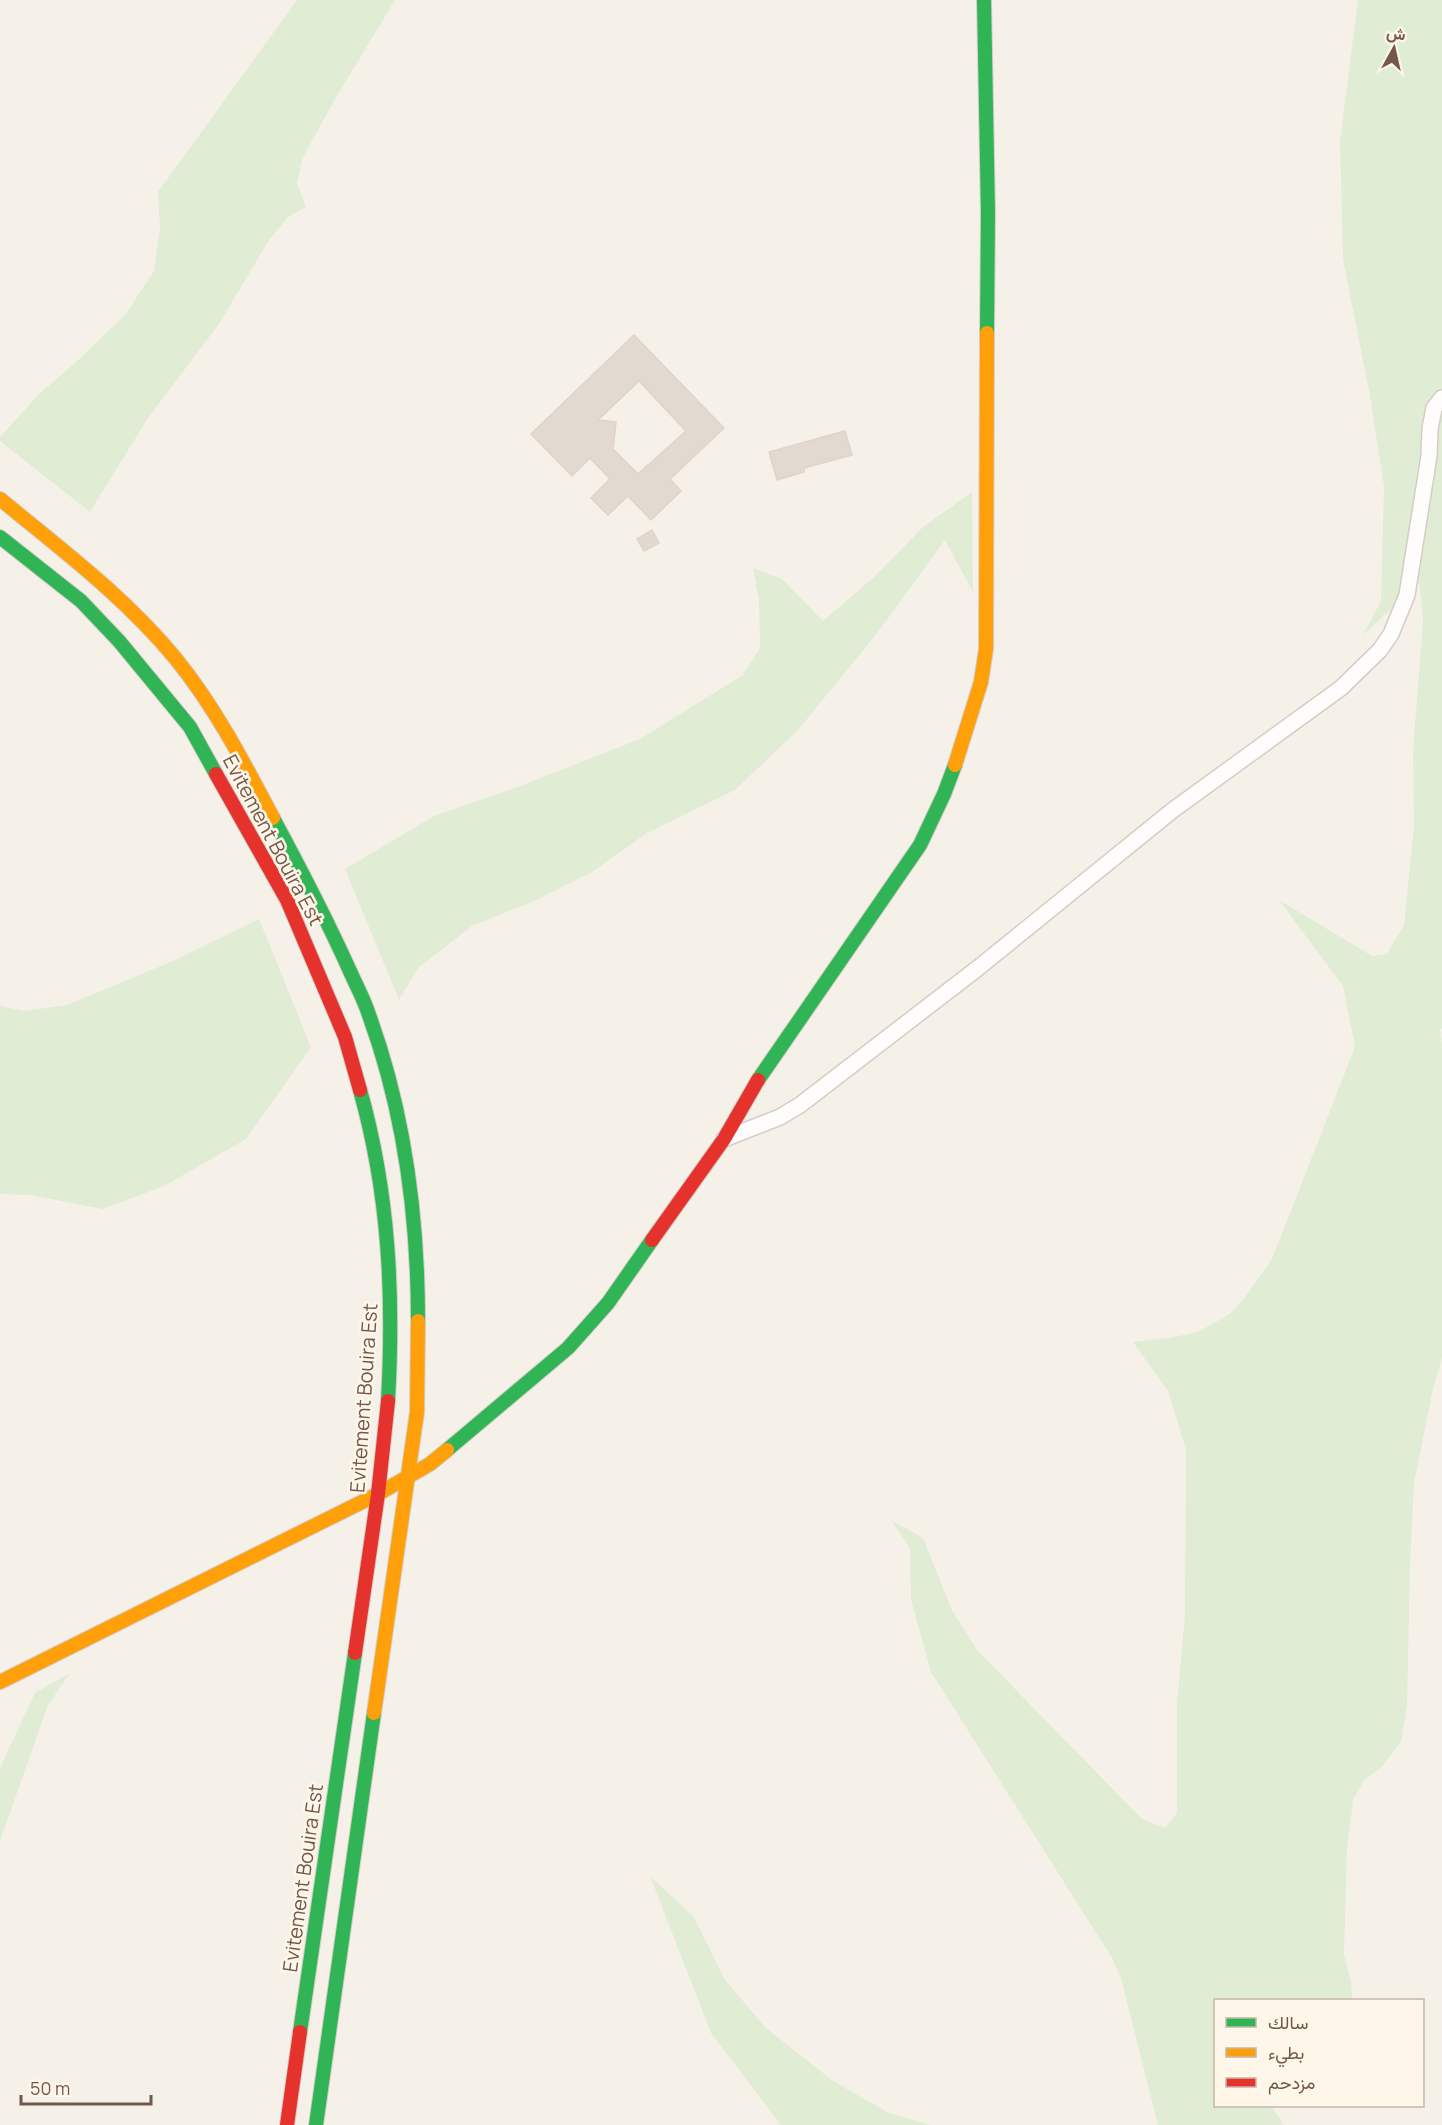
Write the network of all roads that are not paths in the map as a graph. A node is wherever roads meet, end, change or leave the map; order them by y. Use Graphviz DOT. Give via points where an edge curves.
graph roads {
  1 [pos="984,0"];
  2 [pos="1442,398"];
  3 [pos="0,500"];
  4 [pos="0,537"];
  5 [pos="724,1138"];
  6 [pos="409,1476"];
  7 [pos="378,1494"];
  8 [pos="0,1682"];
  9 [pos="287,2125"];
  10 [pos="316,2125"];
  1 -- 5 [label="main road" via="988,465 986,649 981,682 944,794 920,845 749,1093"];
  2 -- 5 [label="street" via="1434,408 1430,429 1407,595 1380,650 1341,688 1173,810 800,1105 780,1117"];
  3 -- 6 [label="main road" via="135,614 215,711 314,891 372,1021 396,1112 412,1208 419,1290 417,1412"];
  4 -- 7 [label="main road, Evitement Bouira Est" via="81,602 142,667 190,728 287,900 345,1037 369,1122 385,1209 391,1282 391,1348"];
  5 -- 6 [label="main road" via="608,1303 567,1348 430,1464"];
  6 -- 7 [label="main road"];
  6 -- 10 [label="main road"];
  7 -- 8 [label="main road"];
  7 -- 9 [label="main road, Evitement Bouira Est"];
}
